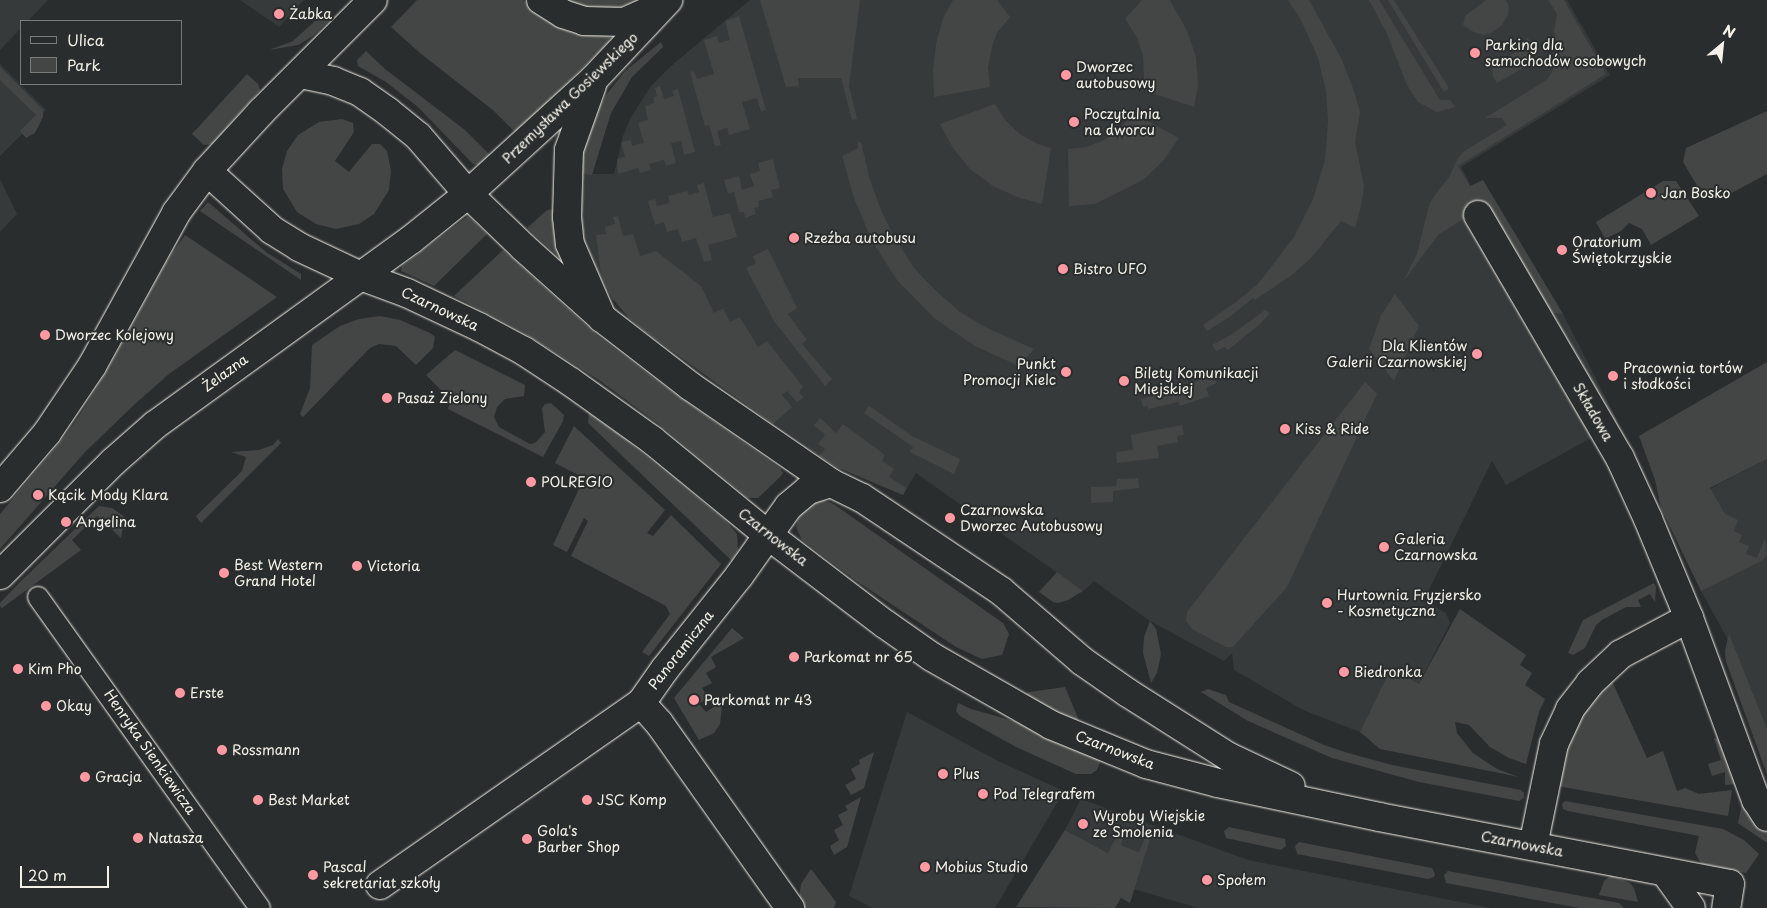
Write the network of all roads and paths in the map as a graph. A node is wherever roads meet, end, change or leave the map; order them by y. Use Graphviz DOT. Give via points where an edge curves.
graph roads {
  1 [pos="373,0"];
  2 [pos="540,0"];
  3 [pos="667,2"];
  4 [pos="301,74"];
  5 [pos="593,80"];
  6 [pos="208,171"];
  7 [pos="468,194"];
  8 [pos="1478,215"];
  9 [pos="362,276"];
  10 [pos="602,318"];
  11 [pos="831,483"];
  12 [pos="0,488"];
  13 [pos="768,535"];
  14 [pos="0,575"];
  15 [pos="38,597"];
  16 [pos="1689,618"];
  17 [pos="641,703"];
  18 [pos="1379,817"];
  19 [pos="1767,817"];
  20 [pos="1533,846"];
  21 [pos="1665,872"];
  22 [pos="380,885"];
  23 [pos="1728,896"];
  24 [pos="260,908"];
  25 [pos="790,908"];
  26 [pos="1691,908"];
  1 -- 4 [label="street"];
  2 -- 3 [label="street" via="563,14 584,21 605,22 624,22"];
  3 -- 5 [label="street, Przemysława Gosiewskiego"];
  4 -- 6 [label="street" via="261,112"];
  4 -- 7 [label="street, Czarnowska" via="360,92 387,111 418,136"];
  5 -- 7 [label="street, Przemysława Gosiewskiego"];
  5 -- 10 [label="street" via="569,150 567,217 570,244"];
  6 -- 9 [label="street, Czarnowska" via="272,230 299,247"];
  6 -- 12 [label="street" via="176,213 92,366 47,433"];
  7 -- 9 [label="street, Żelazna"];
  7 -- 10 [label="street, Czarnowska"];
  8 -- 16 [label="street, Składowa" via="1620,458"];
  9 -- 13 [label="street, Czarnowska" via="407,293 524,351 652,440"];
  9 -- 14 [label="street, Żelazna" via="134,442"];
  10 -- 11 [label="street, Czarnowska" via="690,386"];
  11 -- 13 [label="street, Panoramiczna" via="798,496"];
  11 -- 18 [label="street, Czarnowska" via="862,498 1001,591 1082,661 1214,749 1264,775"];
  13 -- 17 [label="street, Panoramiczna"];
  13 -- 18 [label="street, Czarnowska" via="932,657 1051,725 1125,756 1174,772"];
  15 -- 24 [label="street, Henryka Sienkiewicza"];
  16 -- 19 [label="street, Składowa" via="1756,800"];
  16 -- 20 [label="street" via="1622,654 1590,683 1570,709 1554,744"];
  17 -- 22 [label="street"];
  17 -- 25 [label="street, Panoramiczna" via="659,723"];
  18 -- 20 [label="street, Czarnowska"];
  20 -- 21 [label="street, Czarnowska"];
  21 -- 23 [label="street, Czarnowska"];
  21 -- 26 [label="street"];
}
